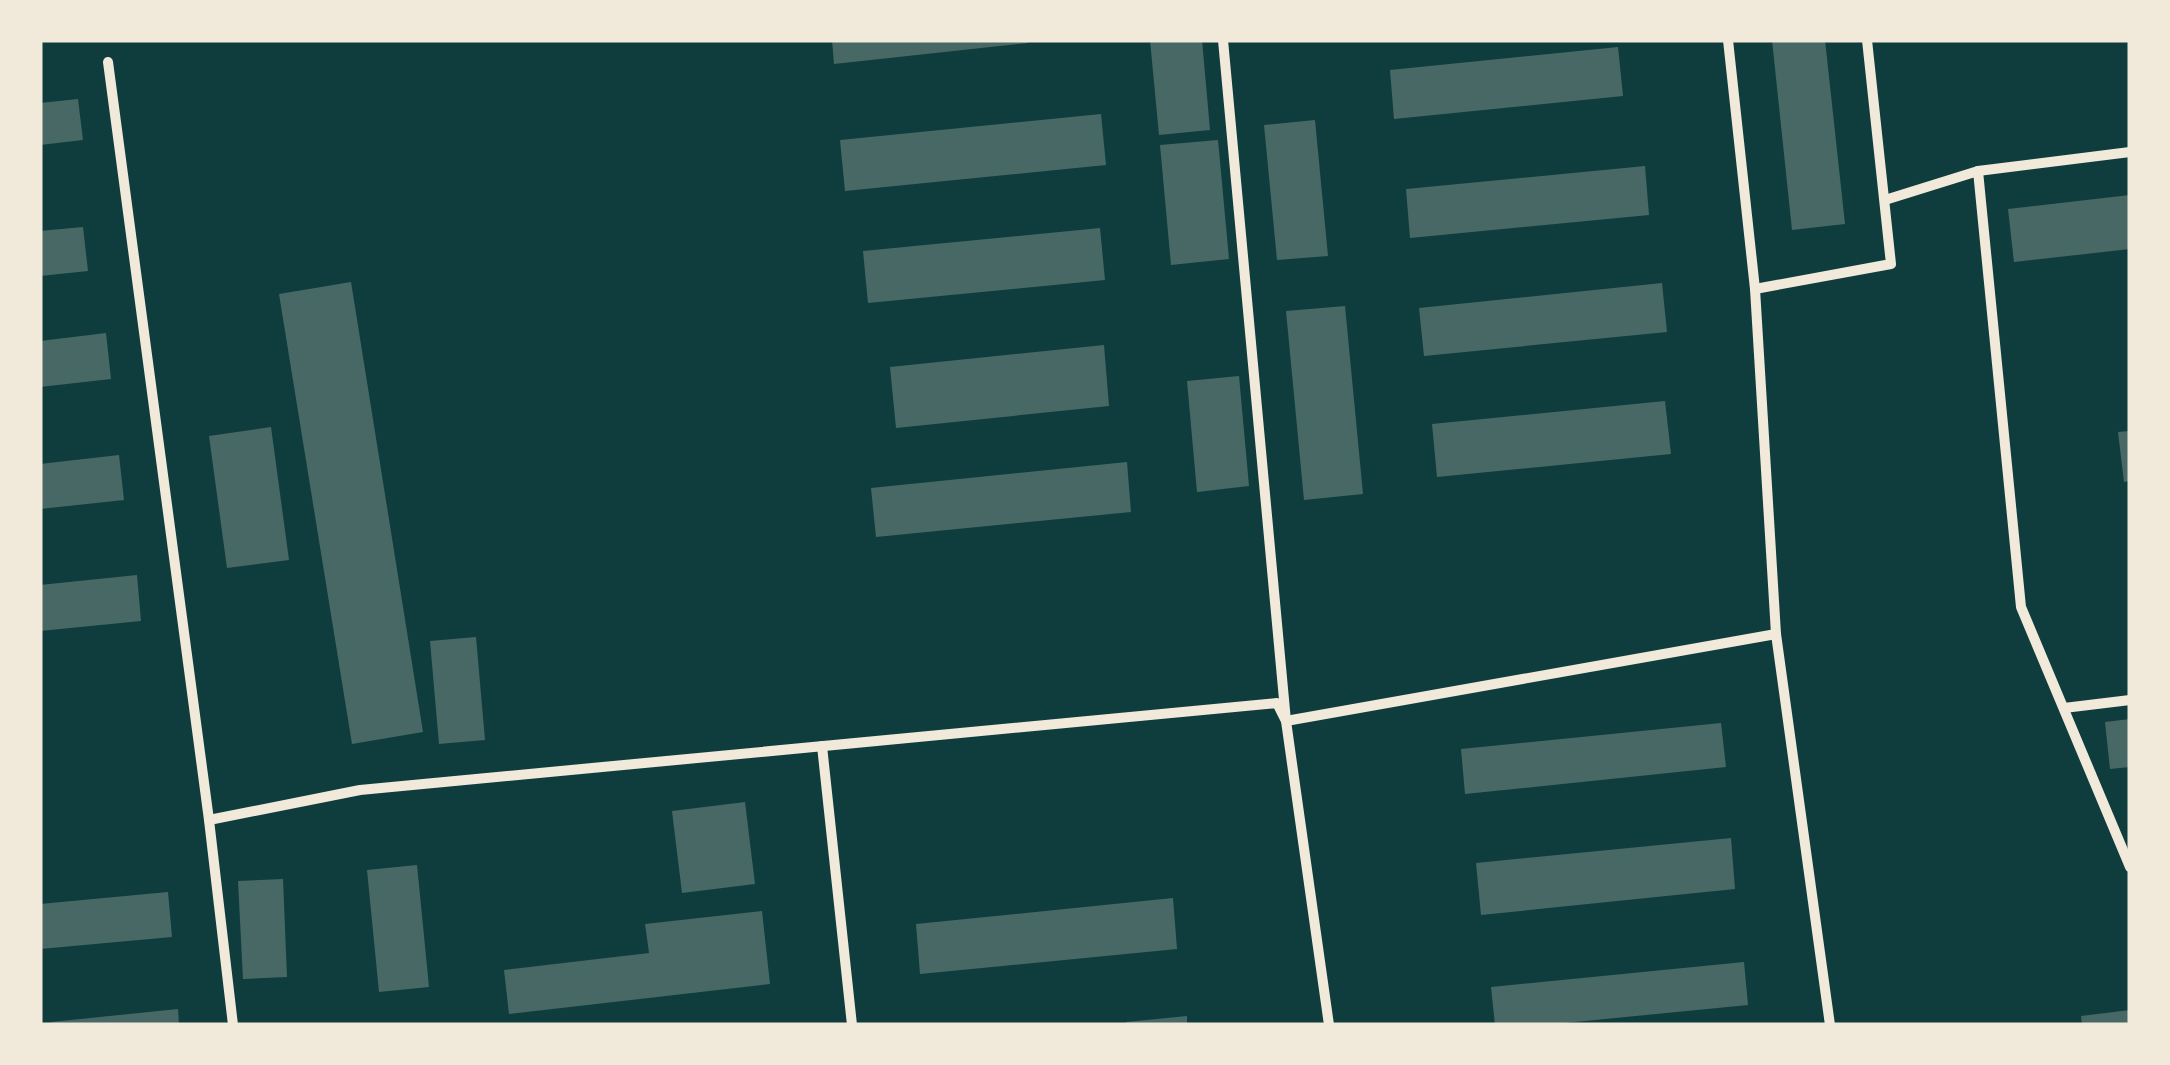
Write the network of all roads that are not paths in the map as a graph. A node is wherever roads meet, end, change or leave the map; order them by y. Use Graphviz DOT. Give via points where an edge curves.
graph roads {
  1 [pos="1223,40"];
  2 [pos="1728,40"];
  3 [pos="1867,40"];
  4 [pos="108,62"];
  5 [pos="2130,152"];
  6 [pos="1978,171"];
  7 [pos="1885,200"];
  8 [pos="1755,289"];
  9 [pos="1776,634"];
  10 [pos="2130,700"];
  11 [pos="2064,708"];
  12 [pos="1286,721"];
  13 [pos="822,746"];
  14 [pos="209,820"];
  15 [pos="2130,866"];
  16 [pos="233,1025"];
  17 [pos="852,1025"];
  18 [pos="1329,1025"];
  19 [pos="1830,1025"];
  1 -- 12 [label="street"];
  2 -- 8 [label="street"];
  3 -- 7 [label="street"];
  4 -- 14 [label="street"];
  5 -- 6 [label="street"];
  6 -- 7 [label="street"];
  6 -- 11 [label="street" via="2021,606"];
  7 -- 8 [label="street" via="1891,264"];
  8 -- 9 [label="street"];
  9 -- 12 [label="street"];
  9 -- 19 [label="street"];
  10 -- 11 [label="street"];
  11 -- 15 [label="street"];
  12 -- 13 [label="street" via="1277,703"];
  12 -- 18 [label="street"];
  13 -- 14 [label="street" via="360,790"];
  13 -- 17 [label="street"];
  14 -- 16 [label="street"];
}
